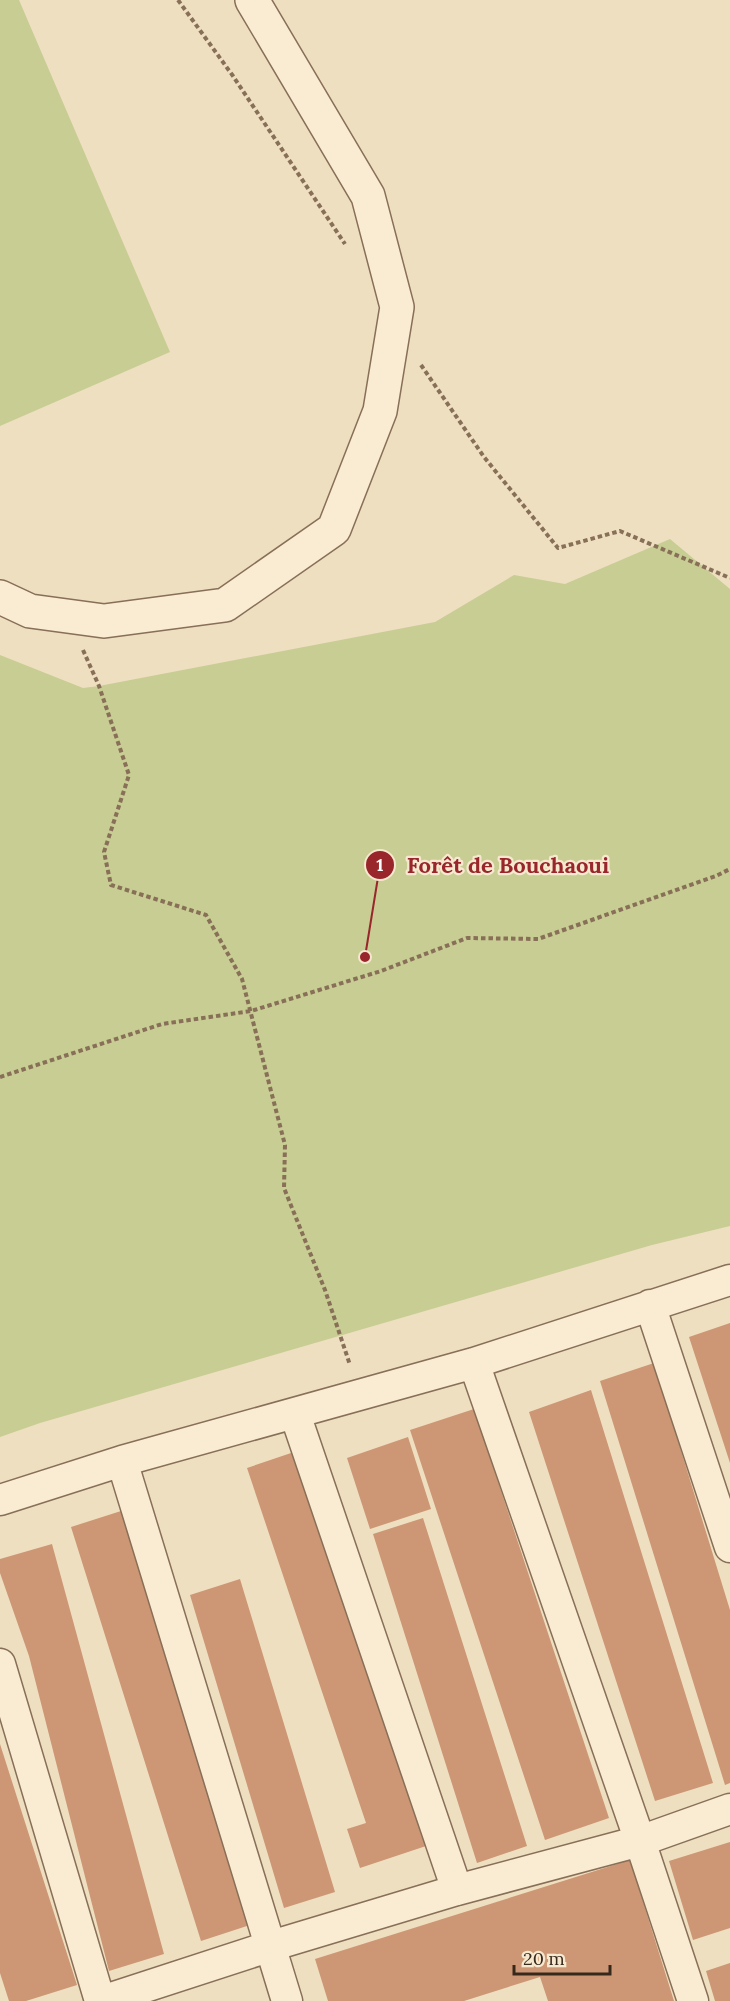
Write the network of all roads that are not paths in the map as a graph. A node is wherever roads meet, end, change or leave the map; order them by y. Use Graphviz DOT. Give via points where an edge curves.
graph roads {
  1 [pos="252,0"];
  2 [pos="0,597"];
  3 [pos="730,1280"];
  4 [pos="650,1305"];
  5 [pos="474,1363"];
  6 [pos="295,1414"];
  7 [pos="122,1461"];
  8 [pos="0,1500"];
  9 [pos="730,1546"];
  10 [pos="0,1664"];
  11 [pos="730,1809"];
  12 [pos="640,1841"];
  13 [pos="457,1890"];
  14 [pos="271,1946"];
  15 [pos="101,2001"];
  16 [pos="287,2001"];
  17 [pos="693,2001"];
  1 -- 2 [label="street" via="368,196 397,307 380,411 334,529 225,605 104,621 30,611"];
  3 -- 4 [label="street"];
  4 -- 5 [label="street"];
  4 -- 9 [label="street"];
  5 -- 6 [label="street"];
  5 -- 12 [label="street"];
  6 -- 7 [label="street"];
  6 -- 13 [label="street"];
  7 -- 8 [label="street"];
  7 -- 14 [label="street"];
  10 -- 15 [label="street"];
  11 -- 12 [label="street"];
  12 -- 13 [label="street"];
  12 -- 17 [label="street"];
  13 -- 14 [label="street"];
  14 -- 15 [label="street"];
  14 -- 16 [label="street"];
}
